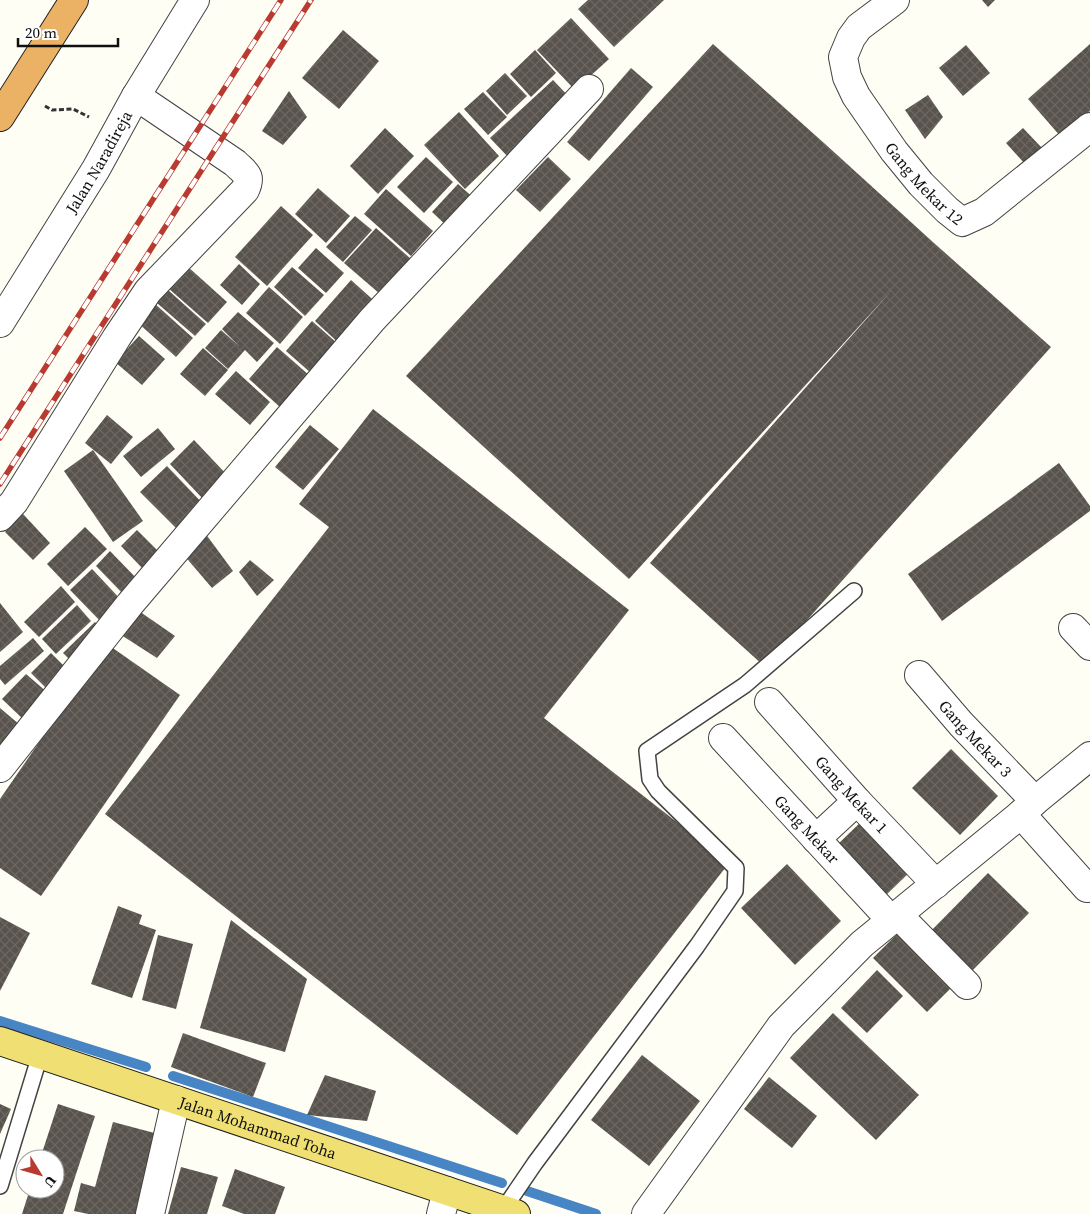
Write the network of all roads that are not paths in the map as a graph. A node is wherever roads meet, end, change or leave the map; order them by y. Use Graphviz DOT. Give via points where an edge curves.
graph roads {
  1 [pos="74,0"];
  2 [pos="195,0"];
  3 [pos="895,0"];
  4 [pos="589,88"];
  5 [pos="136,96"];
  6 [pos="0,117"];
  7 [pos="1090,127"];
  8 [pos="0,323"];
  9 [pos="0,518"];
  10 [pos="854,591"];
  11 [pos="919,675"];
  12 [pos="769,702"];
  13 [pos="723,738"];
  14 [pos="1090,756"];
  15 [pos="0,768"];
  16 [pos="857,801"];
  17 [pos="1028,808"];
  18 [pos="816,839"];
  19 [pos="936,884"];
  20 [pos="1087,888"];
  21 [pos="895,917"];
  22 [pos="967,985"];
  23 [pos="0,1041"];
  24 [pos="40,1055"];
  25 [pos="176,1100"];
  26 [pos="0,1186"];
  27 [pos="444,1202"];
  28 [pos="510,1212"];
  29 [pos="150,1214"];
  30 [pos="646,1214"];
  1 -- 6 [label="highway"];
  2 -- 5 [label="street, Jalan Naradireja"];
  3 -- 7 [label="street, Gang Mekar 12" via="859,26 851,38 843,57 847,77 894,152 921,184 962,222 984,212"];
  4 -- 15 [label="street" via="372,320 130,604"];
  5 -- 8 [label="street, Jalan Naradireja" via="96,169"];
  5 -- 9 [label="street" via="235,163 247,175 249,182 245,190 148,290 14,502"];
  10 -- 28 [label="lane" via="745,685 647,751 650,779 658,792 736,868 734,891 697,946 535,1163"];
  11 -- 17 [label="street, Gang Mekar 3"];
  12 -- 16 [label="street, Gang Mekar 1"];
  13 -- 18 [label="street, Gang Mekar"];
  14 -- 17 [label="street"];
  16 -- 18 [label="street"];
  16 -- 19 [label="street, Gang Mekar 1"];
  17 -- 19 [label="street"];
  17 -- 20 [label="street, Gang Mekar 3"];
  18 -- 21 [label="street, Gang Mekar"];
  19 -- 21 [label="street"];
  21 -- 22 [label="street, Gang Mekar"];
  21 -- 30 [label="street" via="862,944 781,1026"];
  23 -- 24 [label="main road, Jalan Mohammad Toha"];
  24 -- 25 [label="main road, Jalan Mohammad Toha"];
  24 -- 26 [label="lane"];
  25 -- 27 [label="main road, Jalan Mohammad Toha"];
  25 -- 29 [label="street"];
  27 -- 28 [label="main road, Jalan Mohammad Toha"];
}
